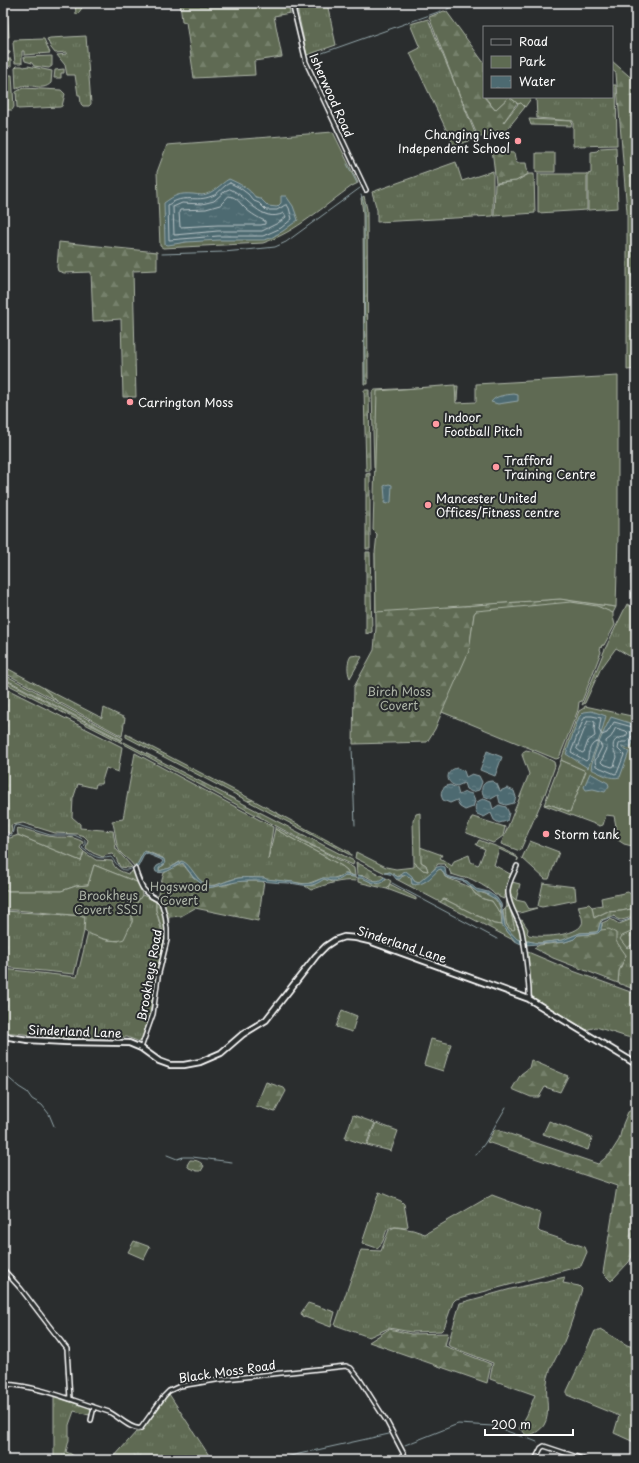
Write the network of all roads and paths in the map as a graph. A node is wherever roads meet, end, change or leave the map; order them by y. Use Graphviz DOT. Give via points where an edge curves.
graph roads {
  1 [pos="292,3"];
  2 [pos="366,190"];
  3 [pos="517,866"];
  4 [pos="135,869"];
  5 [pos="528,999"];
  6 [pos="3,1036"];
  7 [pos="141,1048"];
  8 [pos="636,1064"];
  9 [pos="3,1269"];
  10 [pos="3,1384"];
  11 [pos="70,1399"];
  12 [pos="94,1407"];
  13 [pos="90,1420"];
  14 [pos="407,1460"];
  15 [pos="535,1460"];
  16 [pos="586,1460"];
  1 -- 2 [label="street, Isherwood Road" via="306,62"];
  3 -- 5 [label="street" via="508,886 508,893 523,938"];
  4 -- 7 [label="street, Brookheys Road" via="145,892 161,901 167,929 153,1014"];
  5 -- 7 [label="street, Sinderland Lane" via="369,941 344,937 331,942 321,950 266,1020 243,1034 221,1053 200,1062 173,1065 159,1061"];
  5 -- 8 [label="street, Sinderland Lane"];
  6 -- 7 [label="street, Sinderland Lane" via="67,1042 121,1042"];
  9 -- 11 [label="street" via="67,1349"];
  10 -- 11 [label="street, Black Moss Road" via="28,1386"];
  11 -- 12 [label="street, Black Moss Road"];
  12 -- 13 [label="street"];
  12 -- 14 [label="street, Black Moss Road" via="117,1415 138,1429 169,1390 180,1386 346,1366 360,1378"];
  15 -- 16 [label="street" via="544,1446"];
}
